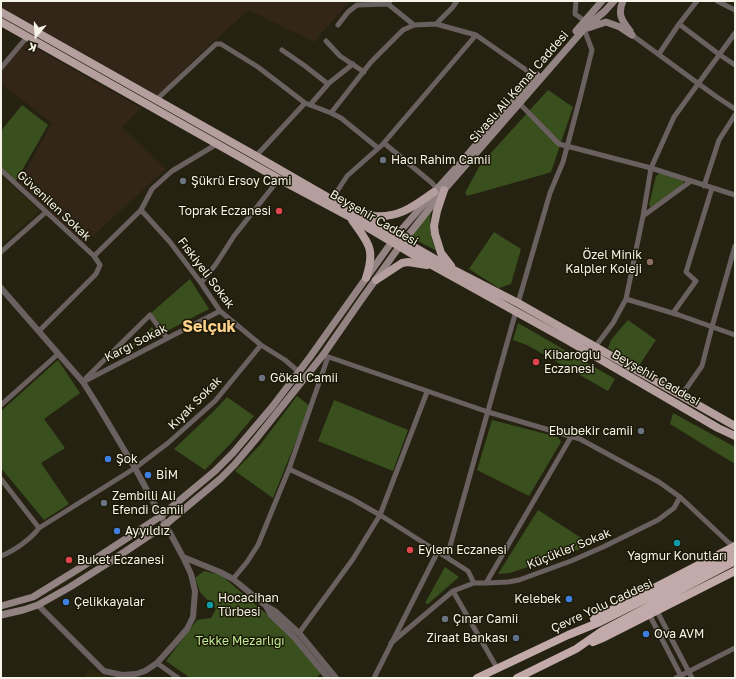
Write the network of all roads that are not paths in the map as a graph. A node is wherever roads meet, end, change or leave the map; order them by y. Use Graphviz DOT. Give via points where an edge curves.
graph roads {
  1 [pos="576,1"];
  2 [pos="602,1"];
  3 [pos="614,1"];
  4 [pos="623,1"];
  5 [pos="697,1"];
  6 [pos="717,1"];
  7 [pos="389,2"];
  8 [pos="455,2"];
  9 [pos="735,10"];
  10 [pos="1,12"];
  11 [pos="585,21"];
  12 [pos="1,22"];
  13 [pos="436,24"];
  14 [pos="679,24"];
  15 [pos="338,25"];
  16 [pos="414,25"];
  17 [pos="584,29"];
  18 [pos="735,33"];
  19 [pos="632,34"];
  20 [pos="476,35"];
  21 [pos="28,37"];
  22 [pos="326,41"];
  23 [pos="282,50"];
  24 [pos="659,54"];
  25 [pos="720,55"];
  26 [pos="353,64"];
  27 [pos="735,65"];
  28 [pos="1,68"];
  29 [pos="364,72"];
  30 [pos="538,75"];
  31 [pos="698,83"];
  32 [pos="328,84"];
  33 [pos="156,100"];
  34 [pos="519,103"];
  35 [pos="307,104"];
  36 [pos="735,109"];
  37 [pos="331,113"];
  38 [pos="735,115"];
  39 [pos="384,143"];
  40 [pos="217,144"];
  41 [pos="567,146"];
  42 [pos="378,148"];
  43 [pos="256,156"];
  44 [pos="651,168"];
  45 [pos="1,170"];
  46 [pos="279,179"];
  47 [pos="691,181"];
  48 [pos="704,186"];
  49 [pos="712,188"];
  50 [pos="438,190"];
  51 [pos="735,195"];
  52 [pos="332,200"];
  53 [pos="141,210"];
  54 [pos="46,212"];
  55 [pos="351,214"];
  56 [pos="643,216"];
  57 [pos="394,239"];
  58 [pos="402,244"];
  59 [pos="735,246"];
  60 [pos="1,252"];
  61 [pos="94,256"];
  62 [pos="433,266"];
  63 [pos="454,270"];
  64 [pos="366,278"];
  65 [pos="376,280"];
  66 [pos="201,283"];
  67 [pos="2,291"];
  68 [pos="626,299"];
  69 [pos="517,307"];
  70 [pos="220,311"];
  71 [pos="672,313"];
  72 [pos="712,327"];
  73 [pos="39,331"];
  74 [pos="735,335"];
  75 [pos="167,338"];
  76 [pos="261,345"];
  77 [pos="595,347"];
  78 [pos="58,354"];
  79 [pos="326,356"];
  80 [pos="299,372"];
  81 [pos="83,382"];
  82 [pos="427,392"];
  83 [pos="681,396"];
  84 [pos="1,405"];
  85 [pos="488,412"];
  86 [pos="735,426"];
  87 [pos="735,436"];
  88 [pos="571,437"];
  89 [pos="134,468"];
  90 [pos="289,469"];
  91 [pos="1,479"];
  92 [pos="3,486"];
  93 [pos="680,497"];
  94 [pos="380,515"];
  95 [pos="161,516"];
  96 [pos="165,525"];
  97 [pos="39,528"];
  98 [pos="735,549"];
  99 [pos="438,551"];
  100 [pos="2,554"];
  101 [pos="183,557"];
  102 [pos="447,557"];
  103 [pos="735,561"];
  104 [pos="735,571"];
  105 [pos="233,579"];
  106 [pos="474,583"];
  107 [pos="486,583"];
  108 [pos="453,591"];
  109 [pos="38,605"];
  110 [pos="1,606"];
  111 [pos="266,606"];
  112 [pos="657,610"];
  113 [pos="649,614"];
  114 [pos="1,615"];
  115 [pos="299,633"];
  116 [pos="391,643"];
  117 [pos="735,648"];
  118 [pos="576,649"];
  119 [pos="157,663"];
  120 [pos="497,668"];
  121 [pos="689,672"];
  122 [pos="680,677"];
  123 [pos="178,678"];
  124 [pos="328,678"];
  125 [pos="336,678"];
  126 [pos="374,678"];
  127 [pos="477,678"];
  128 [pos="518,678"];
  129 [pos="692,678"];
  1 -- 11 [label="street" via="575,14"];
  2 -- 11 [label="main road, Sivaslı Ali Kemal Caddesi"];
  3 -- 17 [label="main road, Sivaslı Ali Kemal Caddesi"];
  4 -- 19 [label="main road" via="621,17"];
  5 -- 14 [label="street"];
  6 -- 9 [label="street"];
  7 -- 15 [label="street" via="357,5"];
  7 -- 16 [label="street"];
  8 -- 13 [label="street"];
  10 -- 33 [label="main road, Beyşehir Caddesi"];
  11 -- 30 [label="main road, Sivaslı Ali Kemal Caddesi"];
  12 -- 21 [label="main road, Beyşehir Caddesi"];
  13 -- 16 [label="street"];
  13 -- 20 [label="street"];
  14 -- 24 [label="street"];
  14 -- 25 [label="street"];
  16 -- 29 [label="street" via="403,30"];
  17 -- 19 [label="main road" via="606,22"];
  17 -- 34 [label="main road, Sivaslı Ali Kemal Caddesi"];
  17 -- 41 [label="street" via="592,50"];
  18 -- 25 [label="street"];
  19 -- 24 [label="street"];
  20 -- 30 [label="street" via="529,72"];
  20 -- 39 [label="street"];
  21 -- 28 [label="street"];
  21 -- 40 [label="main road, Beyşehir Caddesi"];
  22 -- 26 [label="street" via="340,56"];
  23 -- 32 [label="street"];
  24 -- 31 [label="street"];
  25 -- 27 [label="street"];
  25 -- 31 [label="street"];
  26 -- 29 [label="street"];
  26 -- 32 [label="street"];
  29 -- 37 [label="street"];
  30 -- 50 [label="main road, Sivaslı Ali Kemal Caddesi"];
  31 -- 36 [label="street"];
  31 -- 44 [label="street" via="674,117"];
  32 -- 35 [label="street"];
  33 -- 35 [label="street" via="216,44 221,44 258,67"];
  33 -- 43 [label="main road, Beyşehir Caddesi"];
  34 -- 41 [label="street" via="559,144"];
  34 -- 50 [label="main road, Sivaslı Ali Kemal Caddesi"];
  35 -- 37 [label="street"];
  35 -- 43 [label="street"];
  37 -- 42 [label="street"];
  38 -- 48 [label="street" via="719,140"];
  39 -- 42 [label="street"];
  39 -- 50 [label="street" via="432,182"];
  40 -- 46 [label="main road, Beyşehir Caddesi"];
  40 -- 53 [label="street" via="172,171 152,189"];
  41 -- 44 [label="street"];
  41 -- 69 [label="street" via="550,193"];
  42 -- 52 [label="street" via="347,176"];
  43 -- 52 [label="main road, Beyşehir Caddesi"];
  44 -- 47 [label="street"];
  44 -- 56 [label="street"];
  45 -- 54 [label="street, Güvenilen Sokak"];
  46 -- 55 [label="main road, Beyşehir Caddesi"];
  46 -- 66 [label="street"];
  47 -- 48 [label="street"];
  47 -- 56 [label="street"];
  48 -- 49 [label="street"];
  49 -- 51 [label="street"];
  49 -- 71 [label="street" via="686,272 696,281"];
  50 -- 55 [label="main road" via="399,214"];
  50 -- 57 [label="main road, Sivaslı Ali Kemal Caddesi"];
  50 -- 58 [label="main road, Sivaslı Ali Kemal Caddesi"];
  50 -- 63 [label="main road" via="435,234 441,253"];
  52 -- 55 [label="main road, Beyşehir Caddesi"];
  53 -- 61 [label="street"];
  53 -- 66 [label="street, Fıskiyeli Sokak" via="170,242"];
  54 -- 60 [label="street"];
  54 -- 61 [label="street, Güvenilen Sokak"];
  55 -- 57 [label="main road, Beyşehir Caddesi"];
  55 -- 64 [label="main road" via="368,242 371,253"];
  56 -- 68 [label="street"];
  57 -- 58 [label="main road, Beyşehir Caddesi"];
  57 -- 64 [label="main road, Sivaslı Ali Kemal Caddesi"];
  58 -- 62 [label="main road, Beyşehir Caddesi"];
  58 -- 63 [label="main road, Beyşehir Caddesi"];
  58 -- 65 [label="main road, Sivaslı Ali Kemal Caddesi"];
  59 -- 72 [label="street"];
  61 -- 73 [label="street" via="100,265 96,274"];
  62 -- 65 [label="main road" via="402,263"];
  62 -- 69 [label="main road, Beyşehir Caddesi"];
  63 -- 69 [label="main road, Beyşehir Caddesi"];
  64 -- 80 [label="main road, Sivaslı Ali Kemal Caddesi"];
  65 -- 79 [label="main road, Sivaslı Ali Kemal Caddesi"];
  66 -- 70 [label="street, Fıskiyeli Sokak"];
  67 -- 73 [label="street"];
  68 -- 71 [label="street"];
  68 -- 77 [label="street" via="613,323"];
  69 -- 77 [label="main road, Beyşehir Caddesi"];
  69 -- 85 [label="street"];
  69 -- 87 [label="main road, Beyşehir Caddesi" via="569,341"];
  70 -- 75 [label="street, Kargı Sokak"];
  70 -- 76 [label="street, Fıskiyeli Sokak"];
  71 -- 72 [label="street"];
  72 -- 74 [label="street"];
  72 -- 83 [label="street" via="702,366"];
  73 -- 78 [label="street"];
  75 -- 81 [label="street, Kargı Sokak"];
  75 -- 81 [label="street" via="150,315"];
  76 -- 80 [label="street, Fıskiyeli Sokak"];
  76 -- 89 [label="street, Kıyak Sokak" via="215,400 168,443"];
  77 -- 83 [label="main road, Beyşehir Caddesi"];
  78 -- 81 [label="street"];
  78 -- 84 [label="street"];
  79 -- 82 [label="street"];
  79 -- 90 [label="street"];
  79 -- 96 [label="main road, Sivaslı Ali Kemal Caddesi" via="235,464"];
  80 -- 95 [label="main road, Sivaslı Ali Kemal Caddesi" via="233,453"];
  81 -- 89 [label="street"];
  82 -- 85 [label="street"];
  82 -- 94 [label="street"];
  83 -- 86 [label="main road, Beyşehir Caddesi"];
  85 -- 88 [label="street"];
  85 -- 102 [label="street"];
  88 -- 93 [label="street" via="580,439 659,482"];
  88 -- 107 [label="street"];
  89 -- 95 [label="street"];
  89 -- 97 [label="street, Kıyak Sokak"];
  90 -- 94 [label="street"];
  90 -- 105 [label="street" via="258,545"];
  91 -- 92 [label="street"];
  92 -- 97 [label="street"];
  93 -- 98 [label="street"];
  93 -- 107 [label="street, Küçükler Sokak" via="674,508 658,520 597,550 519,580"];
  94 -- 99 [label="street"];
  94 -- 115 [label="street" via="353,559"];
  95 -- 96 [label="street"];
  95 -- 110 [label="main road, Sivaslı Ali Kemal Caddesi" via="33,597"];
  96 -- 101 [label="street"];
  96 -- 109 [label="main road, Sivaslı Ali Kemal Caddesi"];
  97 -- 100 [label="street, Kıyak Sokak" via="32,536"];
  98 -- 120 [label="highway, Çevre Yolu Caddesi" via="600,622"];
  99 -- 102 [label="street"];
  99 -- 116 [label="street"];
  101 -- 105 [label="street"];
  101 -- 119 [label="street" via="195,591 193,617 187,629"];
  102 -- 106 [label="street" via="468,571"];
  103 -- 118 [label="highway, Çevre Yolu Caddesi" via="602,631"];
  104 -- 112 [label="highway"];
  105 -- 111 [label="street"];
  106 -- 107 [label="street, Küçükler Sokak"];
  106 -- 108 [label="street, Küçükler Sokak"];
  108 -- 116 [label="street, Küçükler Sokak"];
  108 -- 120 [label="street"];
  109 -- 114 [label="main road, Sivaslı Ali Kemal Caddesi"];
  109 -- 119 [label="street" via="104,671 122,675 136,674"];
  111 -- 115 [label="street"];
  111 -- 124 [label="street" via="271,615 294,637"];
  112 -- 113 [label="highway"];
  112 -- 121 [label="street"];
  113 -- 118 [label="highway"];
  113 -- 122 [label="street"];
  115 -- 125 [label="street"];
  116 -- 126 [label="street"];
  117 -- 121 [label="street"];
  118 -- 128 [label="highway, Çevre Yolu Caddesi"];
  119 -- 123 [label="street"];
  120 -- 127 [label="highway, Çevre Yolu Caddesi"];
  121 -- 122 [label="street"];
  121 -- 129 [label="street"];
}
